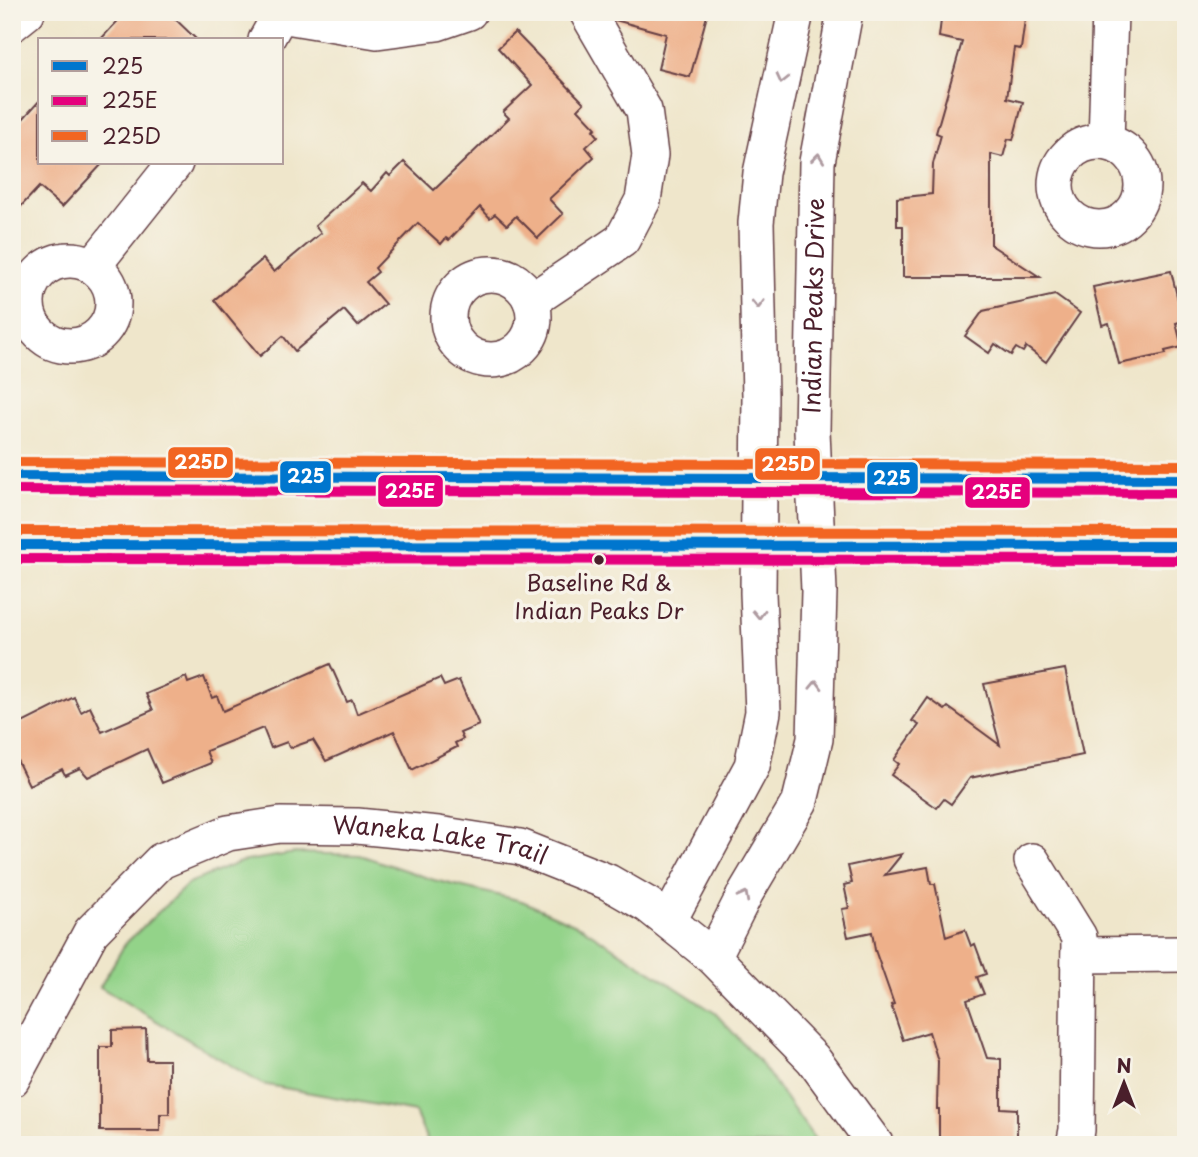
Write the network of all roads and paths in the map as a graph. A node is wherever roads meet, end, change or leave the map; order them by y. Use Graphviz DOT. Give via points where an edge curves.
graph roads {
  1 [pos="27,12"];
  2 [pos="469,12"];
  3 [pos="587,12"];
  4 [pos="796,12"];
  5 [pos="845,12"];
  6 [pos="1110,12"];
  7 [pos="274,23"];
  8 [pos="12,24"];
  9 [pos="1106,142"];
  10 [pos="174,164"];
  11 [pos="93,266"];
  12 [pos="531,301"];
  13 [pos="12,476"];
  14 [pos="758,478"];
  15 [pos="815,479"];
  16 [pos="1186,479"];
  17 [pos="12,545"];
  18 [pos="817,545"];
  19 [pos="758,546"];
  20 [pos="1186,546"];
  21 [pos="1032,861"];
  22 [pos="669,920"];
  23 [pos="1186,954"];
  24 [pos="1079,956"];
  25 [pos="713,957"];
  26 [pos="12,1079"];
  27 [pos="876,1145"];
  28 [pos="1074,1145"];
  1 -- 8 [label="street"];
  2 -- 7 [label="street" via="437,23 377,31"];
  3 -- 12 [label="street" via="644,110 650,155 643,200 622,240"];
  4 -- 14 [label="street, one-way" via="761,173 756,223"];
  15 -- 5 [label="street, Indian Peaks Drive, one-way" via="817,162"];
  6 -- 9 [label="street"];
  10 -- 11 [label="street"];
  13 -- 14 [label="main road"];
  14 -- 15 [label="main road"];
  14 -- 19 [label="street"];
  15 -- 16 [label="main road"];
  15 -- 18 [label="street, Indian Peaks Drive"];
  17 -- 19 [label="main road"];
  18 -- 19 [label="main road"];
  18 -- 20 [label="main road"];
  25 -- 18 [label="street, Indian Peaks Drive, one-way" via="800,801 815,739"];
  19 -- 22 [label="street, one-way" via="763,712 752,766"];
  21 -- 24 [label="street" via="1079,937"];
  22 -- 25 [label="street, Waneka Lake Trail"];
  22 -- 26 [label="street, Waneka Lake Trail" via="608,882 520,847 357,826 280,825 228,833 161,861 91,932"];
  23 -- 24 [label="street"];
  24 -- 28 [label="street"];
  25 -- 27 [label="street, Waneka Lake Trail" via="813,1059"];
}
